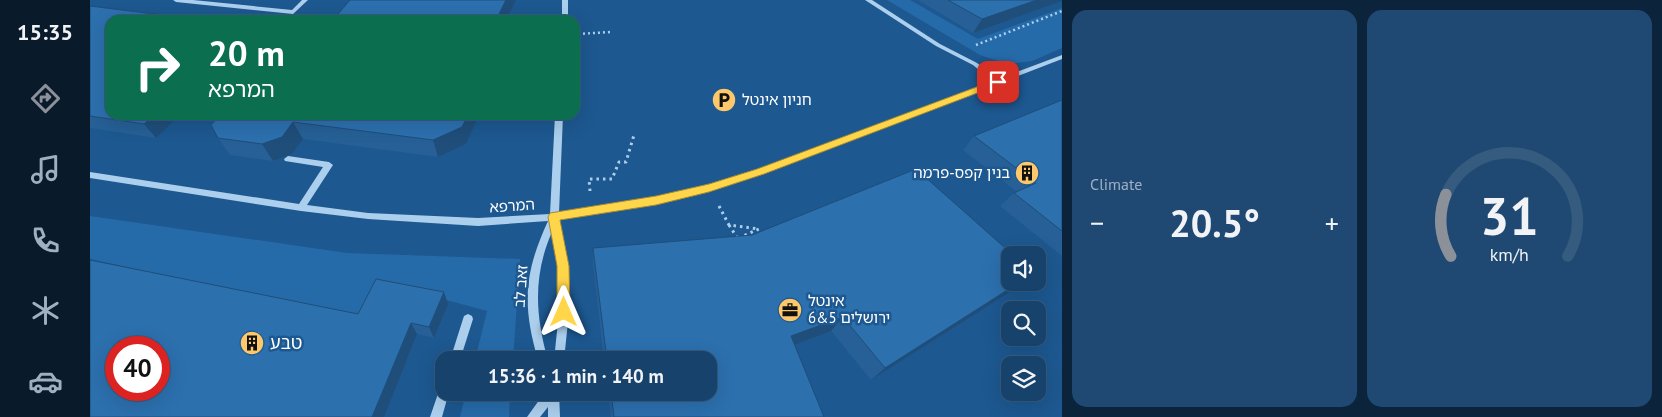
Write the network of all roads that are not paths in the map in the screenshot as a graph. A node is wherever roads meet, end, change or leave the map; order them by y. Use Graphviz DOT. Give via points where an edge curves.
graph roads {
  1 [pos="176,0"];
  2 [pos="305,0"];
  3 [pos="565,0"];
  4 [pos="868,0"];
  5 [pos="566,15"];
  6 [pos="938,45"];
  7 [pos="1062,57"];
  8 [pos="998,82"];
  9 [pos="559,120"];
  10 [pos="288,160"];
  11 [pos="90,175"];
  12 [pos="301,208"];
  13 [pos="554,217"];
  14 [pos="468,319"];
  15 [pos="458,351"];
  16 [pos="540,351"];
  17 [pos="560,351"];
  18 [pos="441,401"];
  19 [pos="546,401"];
  20 [pos="553,401"];
  21 [pos="436,417"];
  22 [pos="533,417"];
  23 [pos="554,417"];
  1 -- 2 [label="street" via="294,12"];
  3 -- 5 [label="street"];
  4 -- 6 [label="street"];
  6 -- 8 [label="street" via="975,64"];
  7 -- 8 [label="street, המרפא"];
  8 -- 13 [label="street, המרפא" via="709,188"];
  9 -- 13 [label="street, זאב לב"];
  10 -- 12 [label="street" via="329,166"];
  11 -- 12 [label="street, המרפא"];
  12 -- 13 [label="street, המרפא" via="431,221 478,222"];
  13 -- 16 [label="street, זאב לב" via="535,268 533,304"];
  13 -- 17 [label="street, זאב לב" via="564,276"];
  14 -- 15 [label="street"];
  18 -- 21 [label="street"];
  19 -- 22 [label="street"];
  20 -- 23 [label="street"];
}
